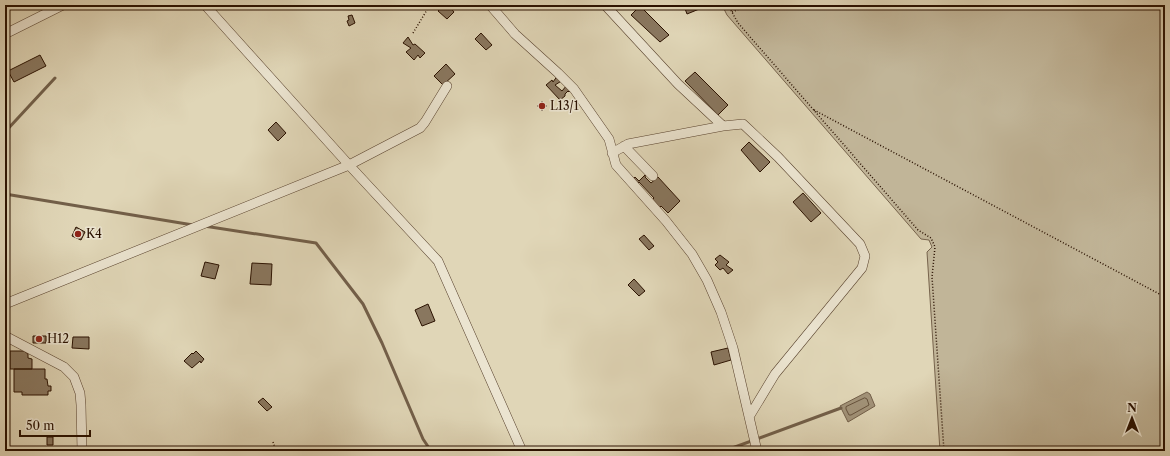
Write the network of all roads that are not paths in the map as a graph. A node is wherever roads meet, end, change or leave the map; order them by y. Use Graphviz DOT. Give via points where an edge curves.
graph roads {
  1 [pos="64,5"];
  2 [pos="205,5"];
  3 [pos="490,5"];
  4 [pos="604,5"];
  5 [pos="5,34"];
  6 [pos="447,86"];
  7 [pos="723,126"];
  8 [pos="624,146"];
  9 [pos="612,153"];
  10 [pos="349,165"];
  11 [pos="653,176"];
  12 [pos="5,304"];
  13 [pos="5,336"];
  14 [pos="749,417"];
  15 [pos="756,448"];
  16 [pos="82,451"];
  17 [pos="522,451"];
  1 -- 5 [label="lane"];
  2 -- 10 [label="lane"];
  3 -- 9 [label="lane" via="516,34 574,88 609,139"];
  4 -- 7 [label="lane"];
  6 -- 10 [label="lane" via="420,128"];
  7 -- 8 [label="lane"];
  7 -- 14 [label="lane" via="743,124 778,157 860,244 864,256 862,268 775,374"];
  8 -- 9 [label="lane"];
  8 -- 11 [label="lane"];
  9 -- 14 [label="lane" via="616,165 688,248 707,280 721,312"];
  10 -- 12 [label="lane"];
  10 -- 17 [label="lane" via="438,261"];
  13 -- 16 [label="lane" via="64,367 74,377 80,393"];
  14 -- 15 [label="lane"];
}
